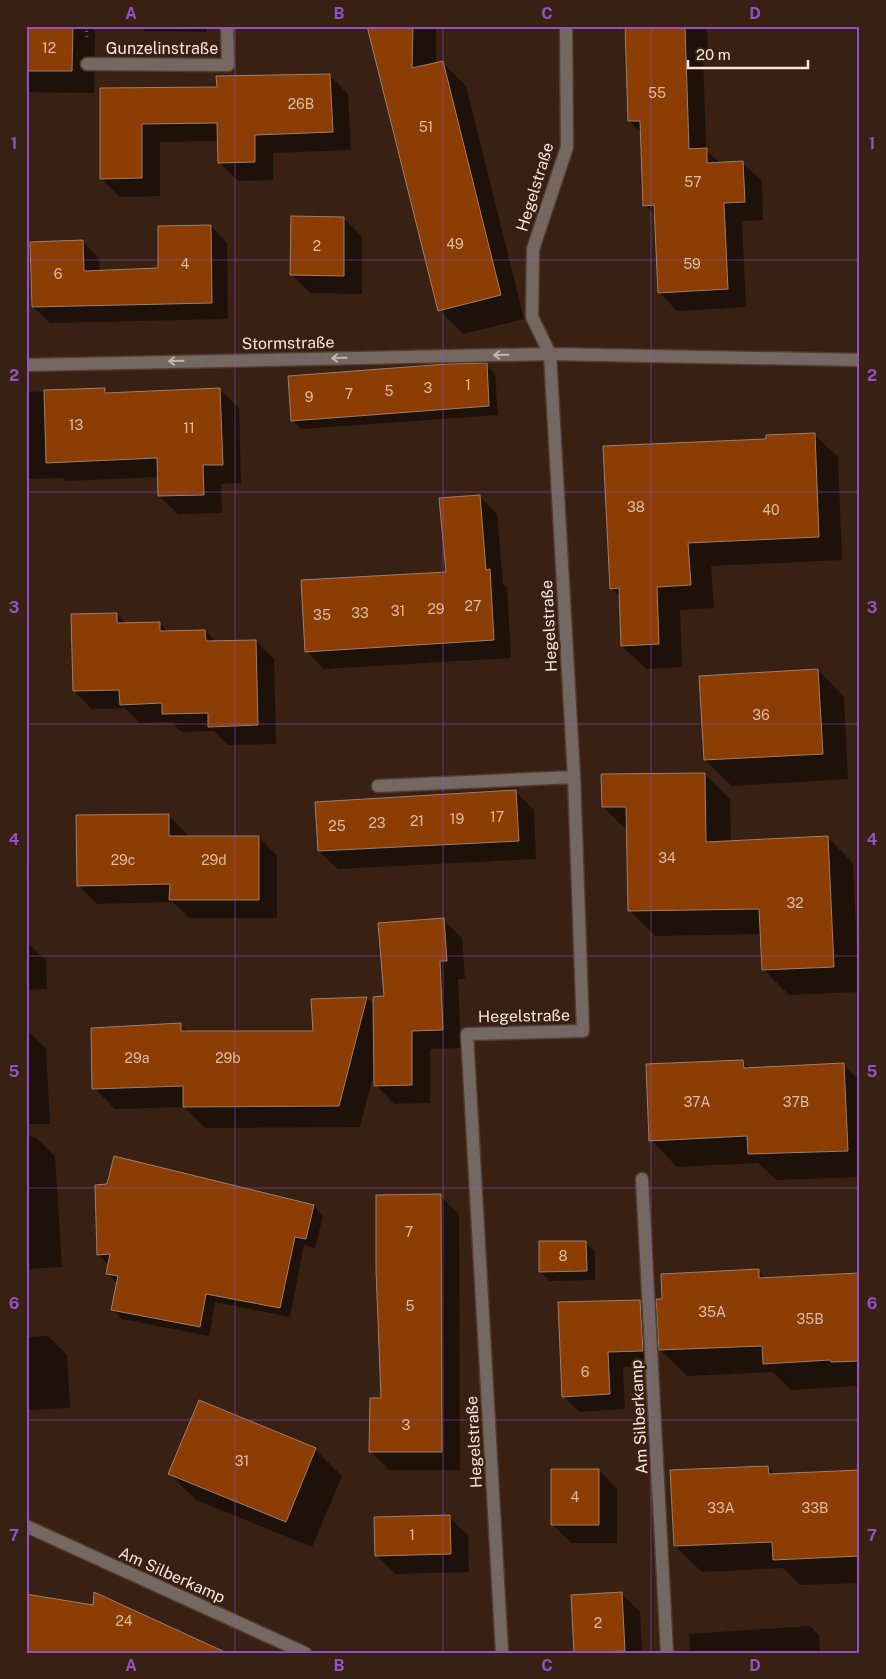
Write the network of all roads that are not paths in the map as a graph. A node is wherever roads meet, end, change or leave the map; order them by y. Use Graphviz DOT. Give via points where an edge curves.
graph roads {
  1 [pos="227,26"];
  2 [pos="566,26"];
  3 [pos="87,64"];
  4 [pos="550,354"];
  5 [pos="860,360"];
  6 [pos="26,365"];
  7 [pos="574,777"];
  8 [pos="378,786"];
  9 [pos="642,1179"];
  10 [pos="26,1526"];
  11 [pos="305,1653"];
  12 [pos="502,1653"];
  13 [pos="667,1653"];
  1 -- 3 [label="street, Gunzelinstraße" via="228,65"];
  2 -- 4 [label="street, Hegelstraße" via="566,146 533,249 532,317"];
  4 -- 5 [label="street"];
  4 -- 6 [label="street, Stormstraße, one-way"];
  4 -- 7 [label="street, Hegelstraße"];
  7 -- 8 [label="street"];
  7 -- 12 [label="street, Hegelstraße" via="583,1031 467,1034"];
  9 -- 13 [label="street, Am Silberkamp"];
  10 -- 11 [label="street, Am Silberkamp"];
}
